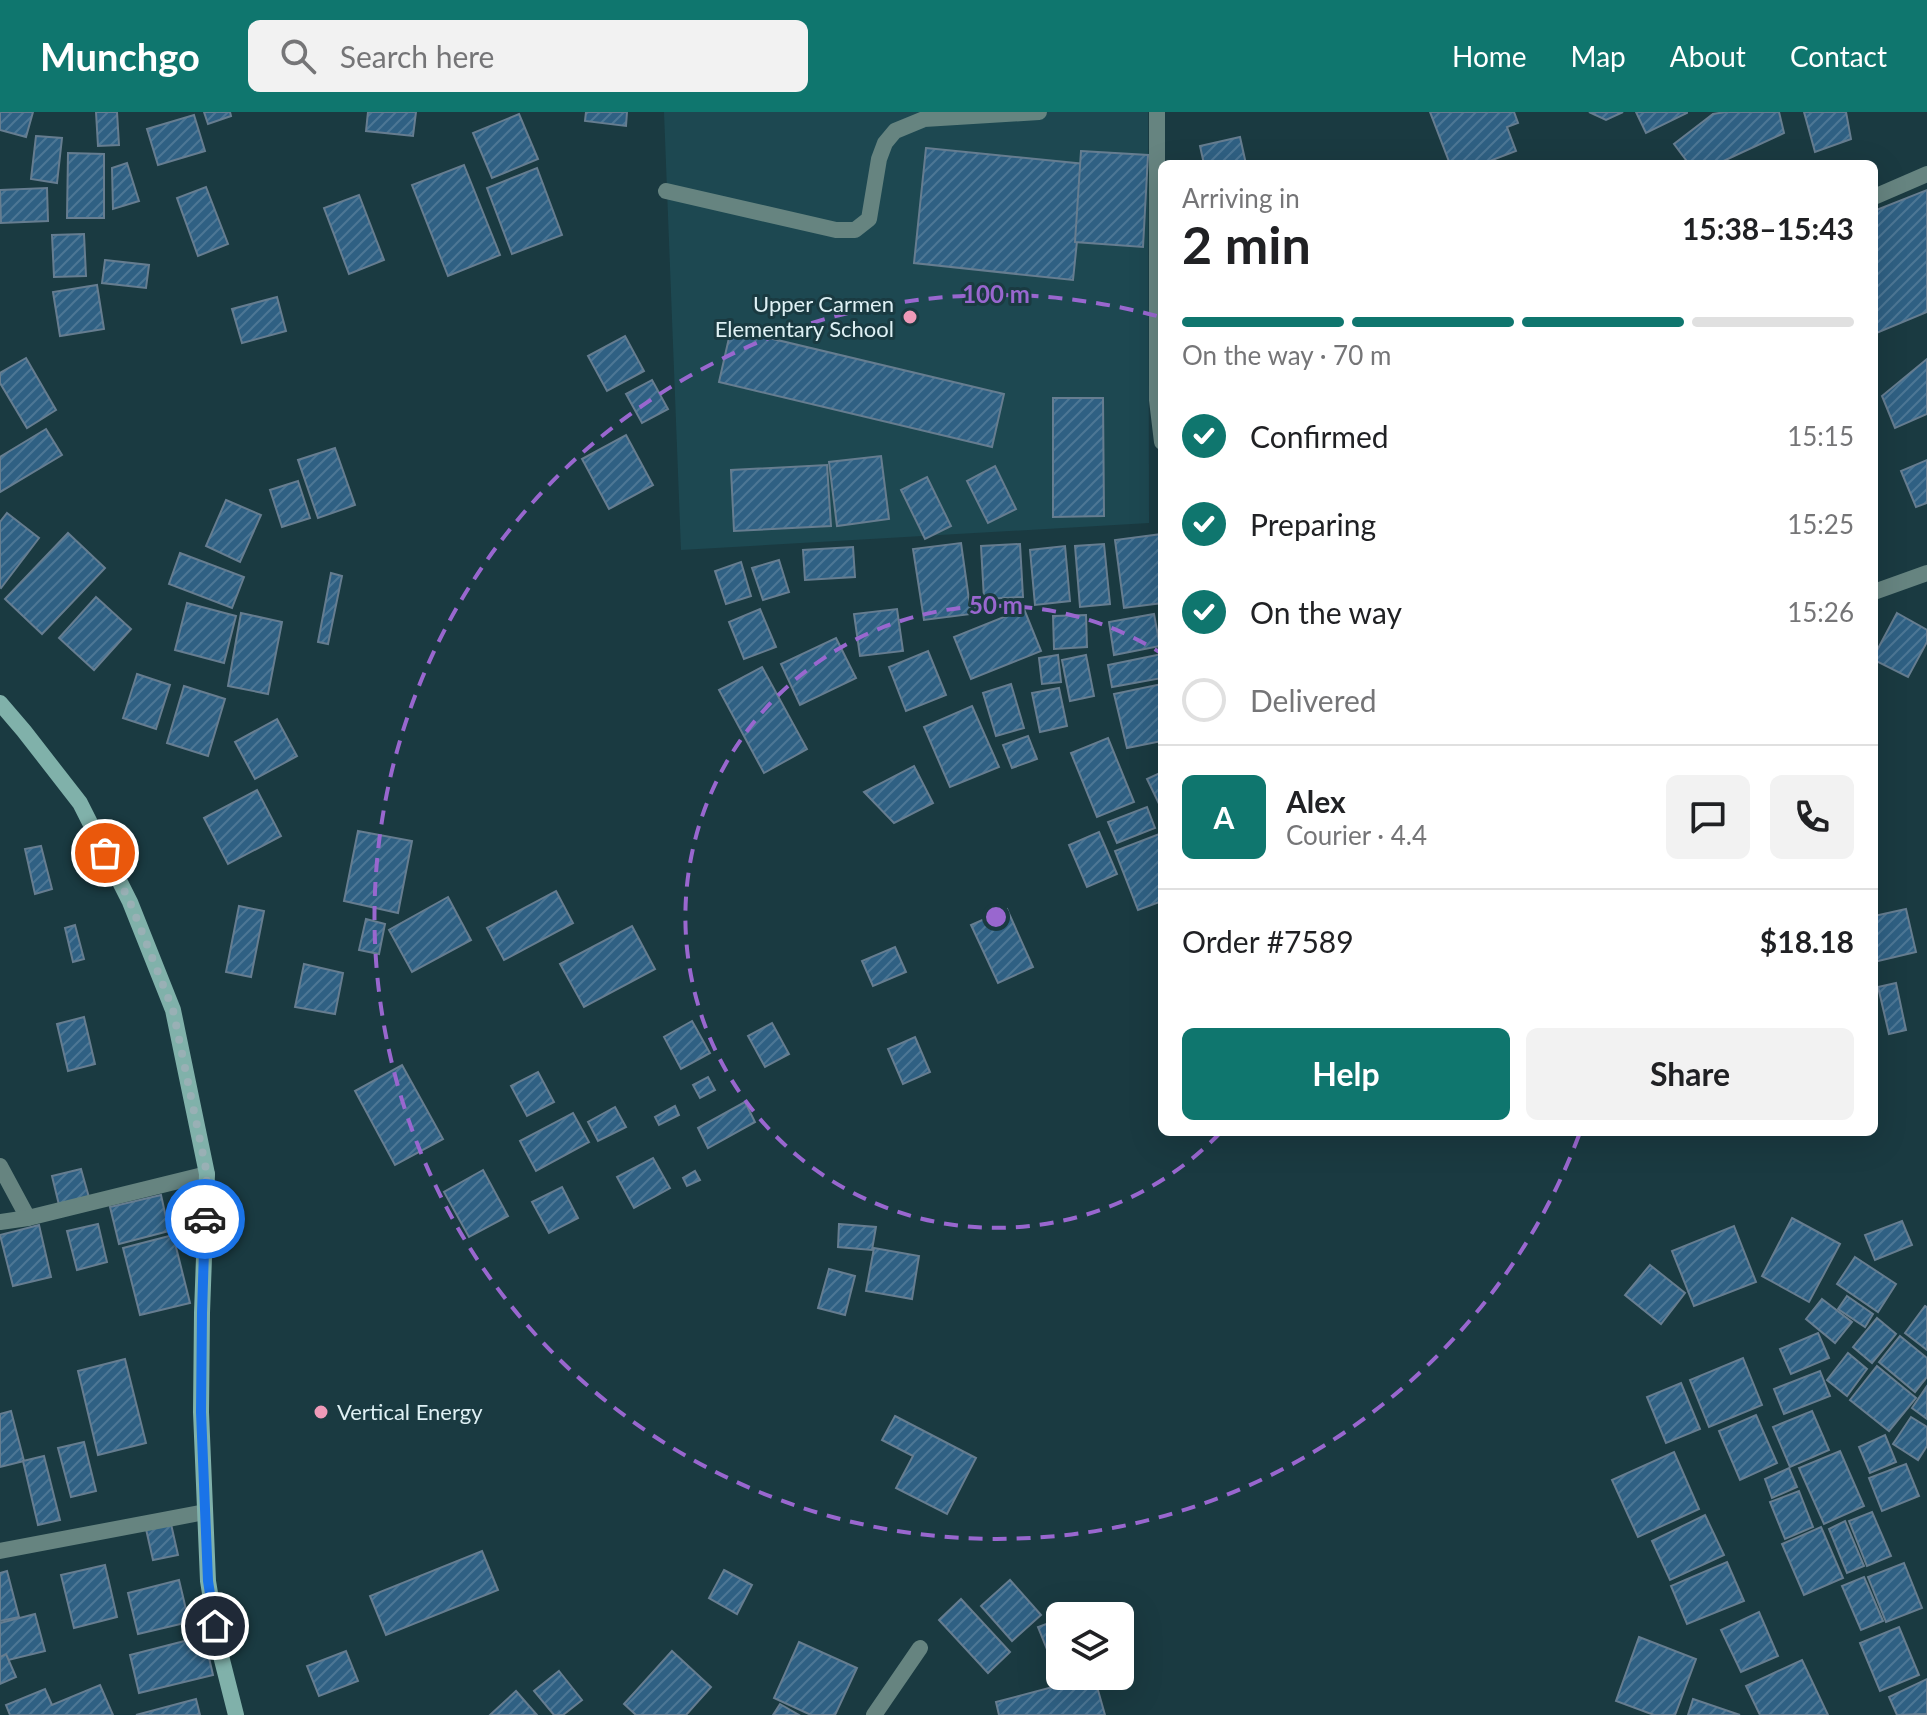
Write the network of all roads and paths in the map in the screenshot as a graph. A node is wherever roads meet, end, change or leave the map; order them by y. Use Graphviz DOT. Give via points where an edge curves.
graph roads {
  1 [pos="1039,112"];
  2 [pos="1157,112"];
  3 [pos="1927,174"];
  4 [pos="666,191"];
  5 [pos="1878,195"];
  6 [pos="1158,408"];
  7 [pos="1927,573"];
  8 [pos="1878,591"];
  9 [pos="0,703"];
  10 [pos="0,1166"];
  11 [pos="207,1174"];
  12 [pos="28,1218"];
  13 [pos="0,1222"];
  14 [pos="205,1512"];
  15 [pos="0,1551"];
  16 [pos="920,1648"];
  17 [pos="236,1715"];
  18 [pos="874,1715"];
  1 -- 4 [label="street" via="924,119 895,131 879,159 869,219 855,230"];
  2 -- 6 [label="street"];
  3 -- 5 [label="street"];
  7 -- 8 [label="street"];
  9 -- 11 [label="main road" via="80,803 130,902 173,1010"];
  10 -- 12 [label="street"];
  11 -- 12 [label="street"];
  11 -- 14 [label="main road" via="201,1398"];
  12 -- 13 [label="street"];
  14 -- 15 [label="street"];
  14 -- 17 [label="main road" via="208,1581"];
  16 -- 18 [label="street"];
}
